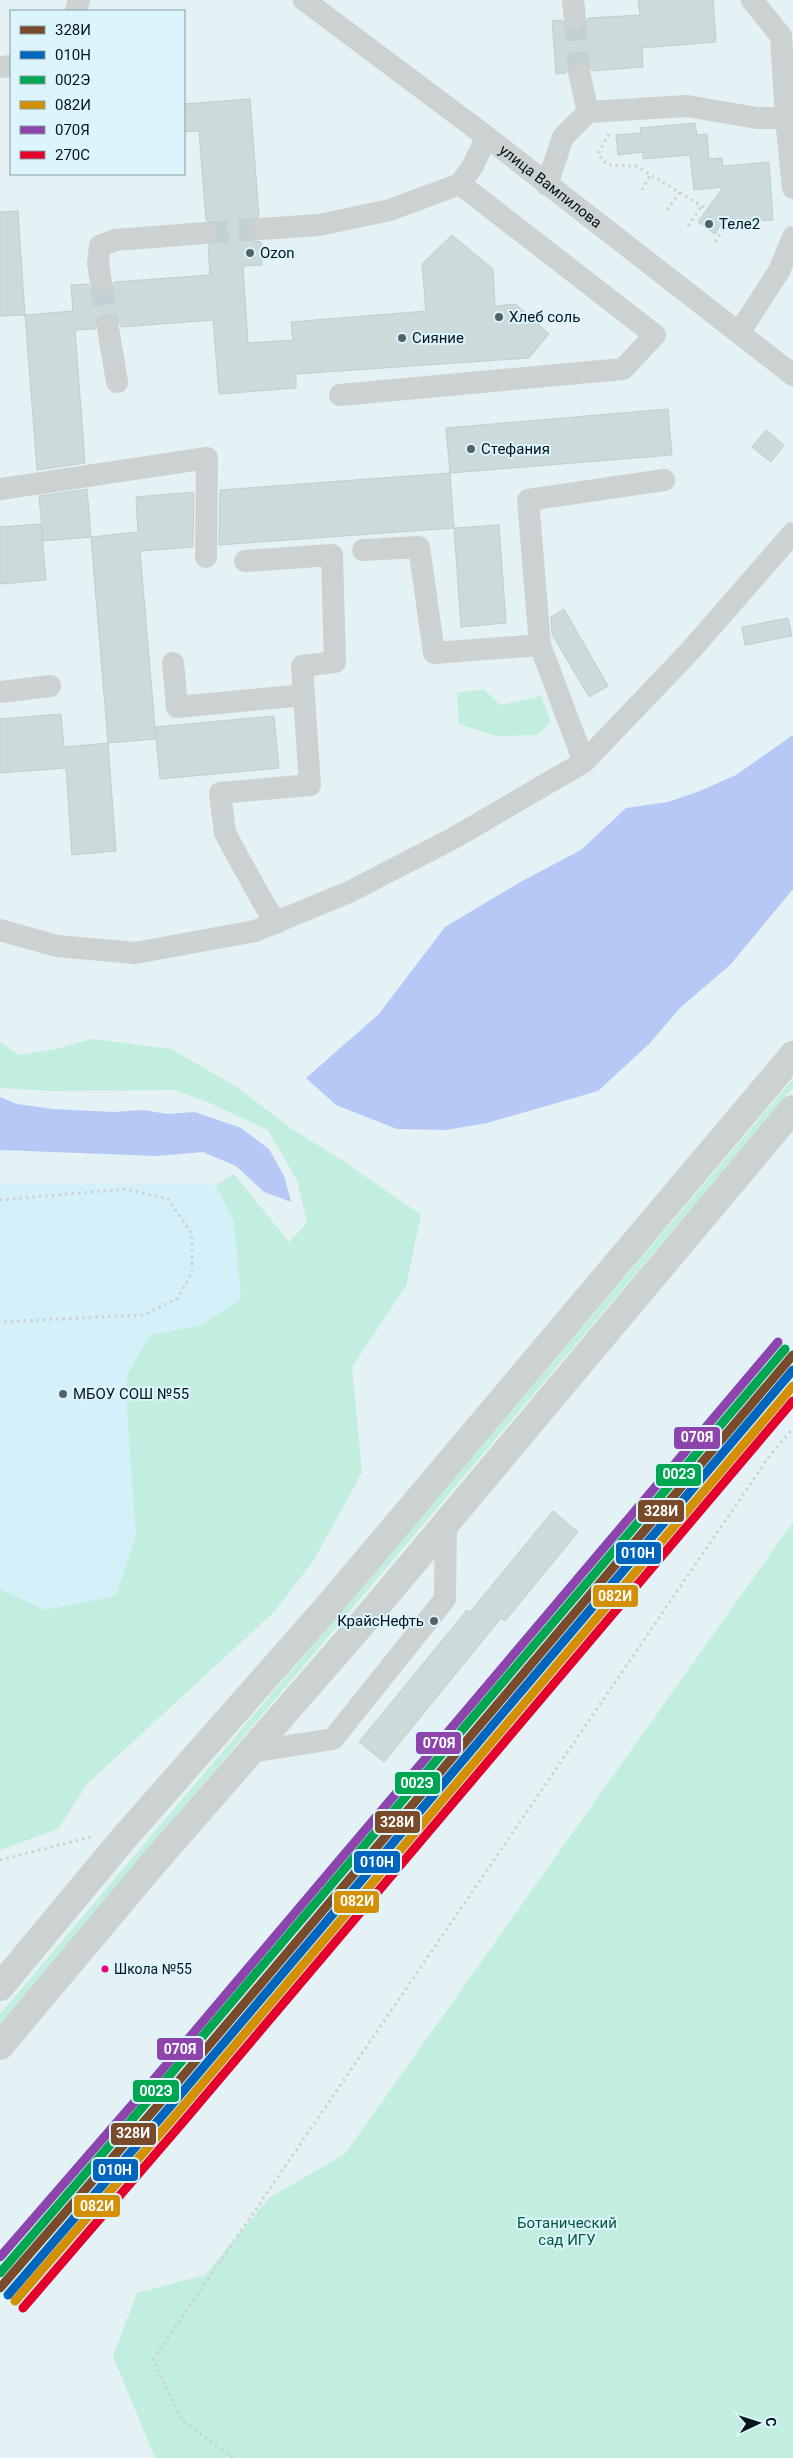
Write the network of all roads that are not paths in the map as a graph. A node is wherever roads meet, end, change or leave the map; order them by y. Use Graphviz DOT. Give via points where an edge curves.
graph roads {
  1 [pos="304,0"];
  2 [pos="752,0"];
  3 [pos="579,72"];
  4 [pos="596,111"];
  5 [pos="786,118"];
  6 [pos="487,137"];
  7 [pos="460,184"];
  8 [pos="547,185"];
  9 [pos="793,188"];
  10 [pos="260,229"];
  11 [pos="206,233"];
  12 [pos="793,237"];
  13 [pos="786,275"];
  14 [pos="101,283"];
  15 [pos="108,328"];
  16 [pos="739,334"];
  17 [pos="793,375"];
  18 [pos="117,382"];
  19 [pos="340,395"];
  20 [pos="664,480"];
  21 [pos="0,489"];
  22 [pos="793,533"];
  23 [pos="363,550"];
  24 [pos="206,557"];
  25 [pos="246,561"];
  26 [pos="540,645"];
  27 [pos="173,663"];
  28 [pos="50,686"];
  29 [pos="0,692"];
  30 [pos="304,694"];
  31 [pos="584,762"];
  32 [pos="276,922"];
  33 [pos="0,930"];
  34 [pos="793,1055"];
  35 [pos="793,1109"];
  36 [pos="446,1522"];
  37 [pos="250,1752"];
  38 [pos="0,1987"];
  39 [pos="0,2046"];
  1 -- 6 [label="street, улица Вампилова"];
  2 -- 5 [label="street" via="781,36"];
  3 -- 4 [label="street"];
  4 -- 5 [label="street" via="687,106 757,118"];
  4 -- 8 [label="street" via="563,137"];
  5 -- 9 [label="street"];
  6 -- 7 [label="street"];
  6 -- 8 [label="street, улица Вампилова"];
  7 -- 10 [label="street" via="390,210 319,225"];
  7 -- 19 [label="street" via="655,335 623,369"];
  8 -- 16 [label="street, улица Вампилова"];
  11 -- 14 [label="street" via="115,240 100,246"];
  12 -- 13 [label="street"];
  13 -- 16 [label="street"];
  15 -- 18 [label="street"];
  16 -- 17 [label="street, улица Вампилова"];
  20 -- 26 [label="street" via="528,500"];
  21 -- 24 [label="street" via="207,458"];
  22 -- 31 [label="street" via="691,650"];
  23 -- 26 [label="street" via="419,547 434,653"];
  25 -- 30 [label="street" via="332,554 335,662 302,666"];
  26 -- 31 [label="street"];
  27 -- 30 [label="street" via="177,707"];
  28 -- 29 [label="street"];
  30 -- 32 [label="street" via="310,785 220,792 224,833"];
  31 -- 32 [label="street" via="452,839 349,892"];
  32 -- 33 [label="street" via="255,932 135,953 57,946"];
  34 -- 38 [label="main road" via="331,1603 123,1839"];
  35 -- 36 [label="main road"];
  36 -- 37 [label="main road"];
  36 -- 37 [label="street" via="446,1599 333,1739"];
  37 -- 39 [label="main road"];
}
